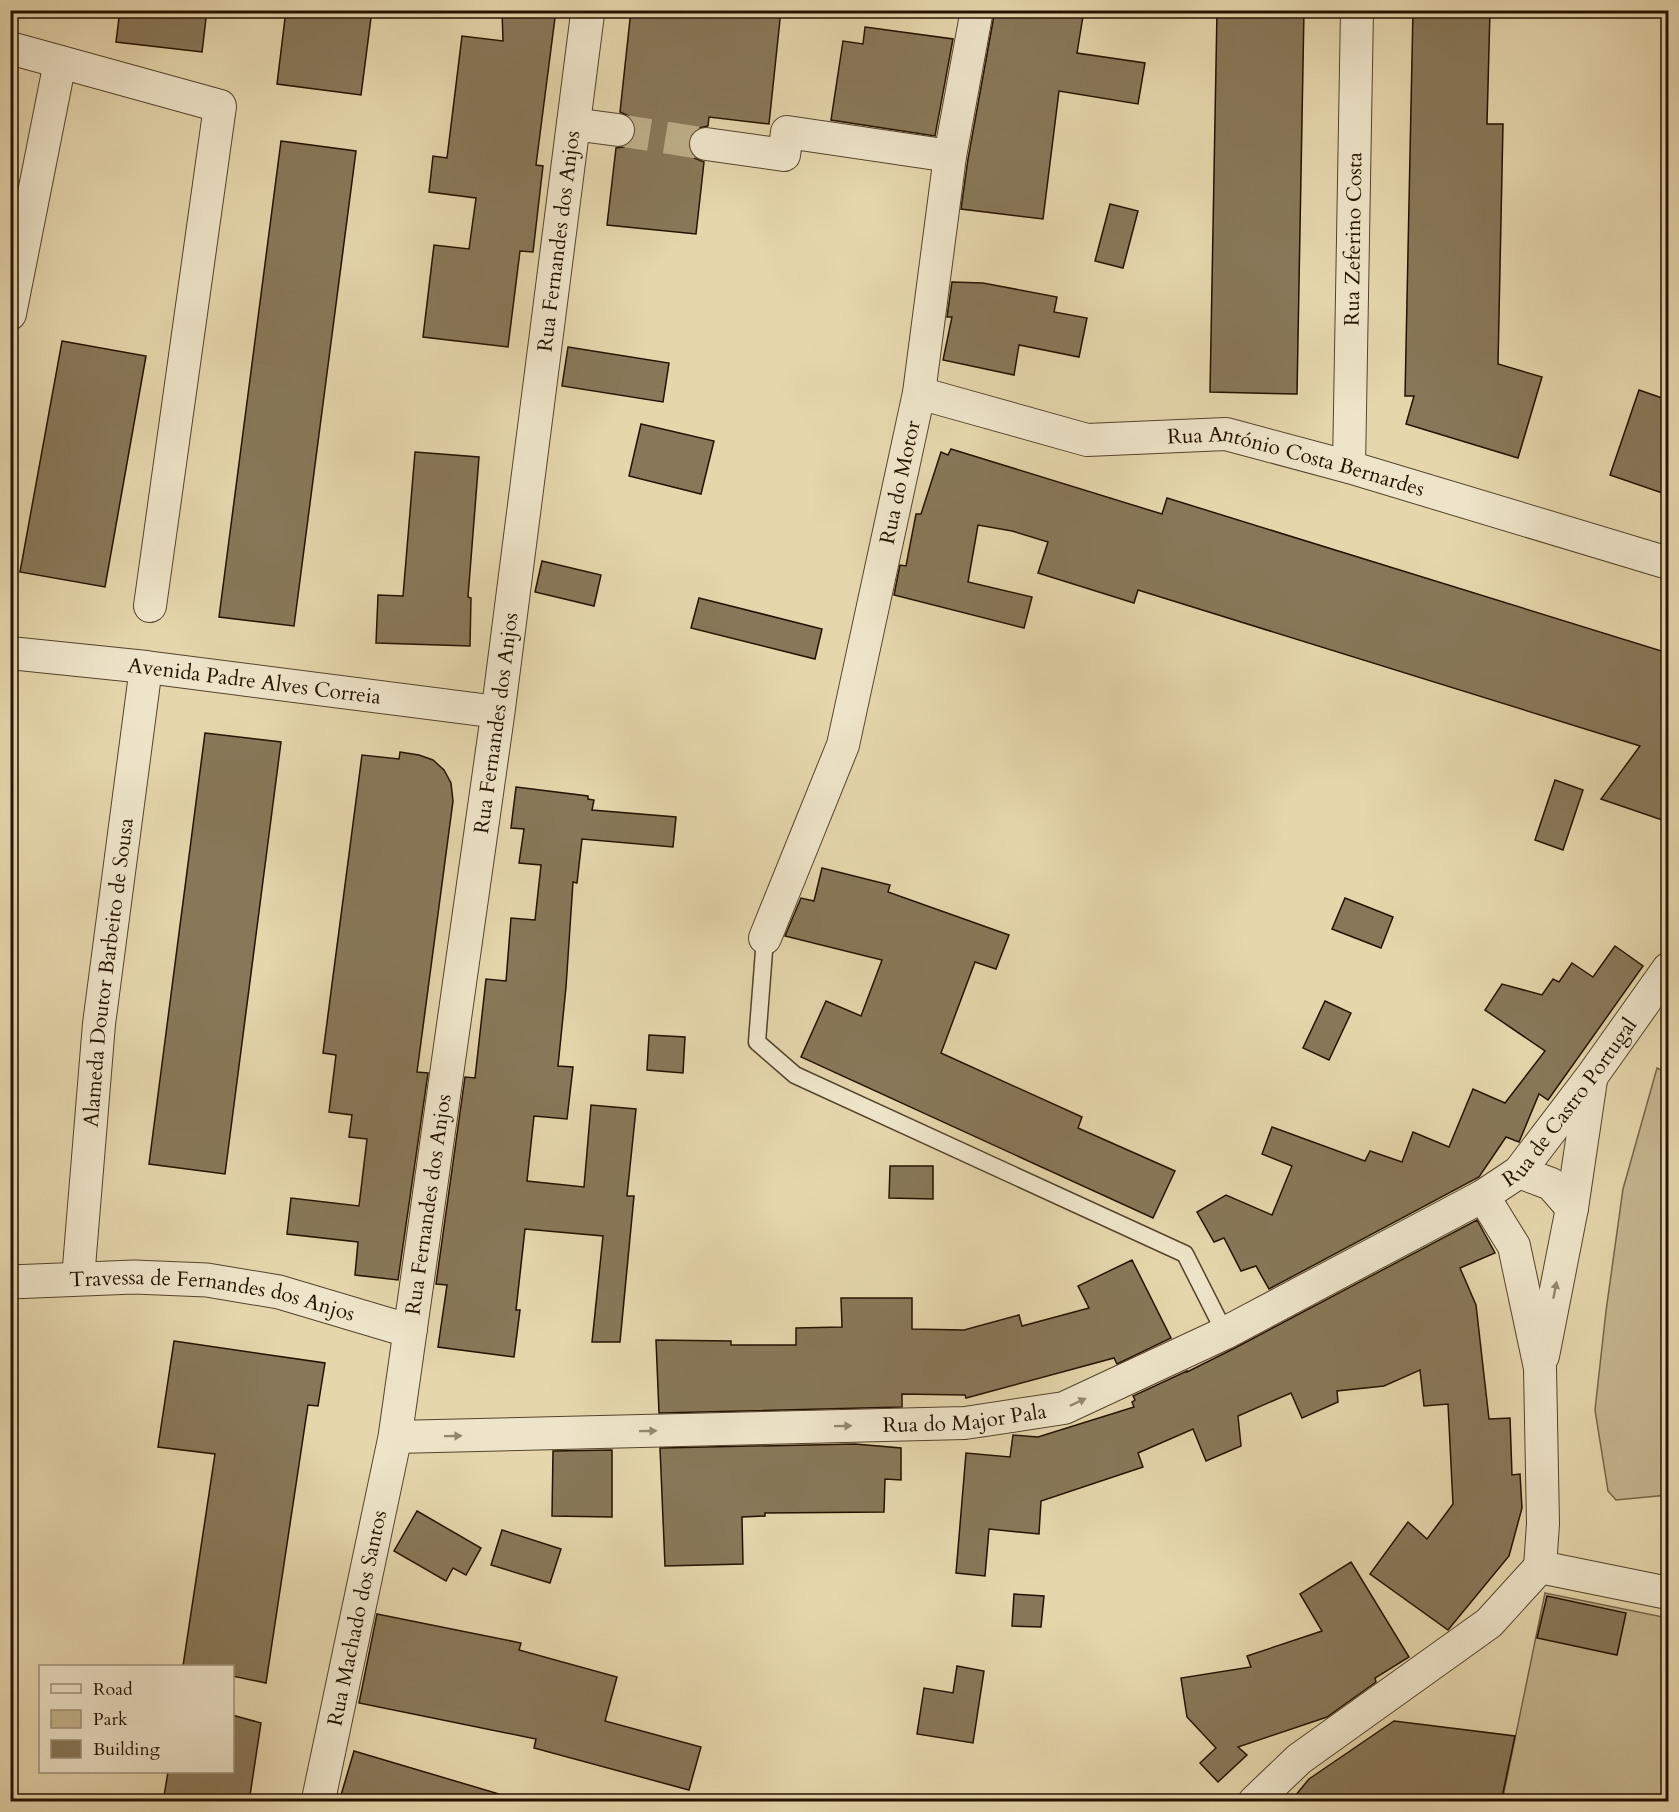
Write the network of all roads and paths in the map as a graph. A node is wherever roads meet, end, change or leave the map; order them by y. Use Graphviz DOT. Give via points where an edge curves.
graph roads {
  1 [pos="588,10"];
  2 [pos="977,10"];
  3 [pos="1357,10"];
  4 [pos="10,48"];
  5 [pos="60,62"];
  6 [pos="573,124"];
  7 [pos="618,130"];
  8 [pos="706,144"];
  9 [pos="950,156"];
  10 [pos="10,314"];
  11 [pos="919,393"];
  12 [pos="1349,467"];
  13 [pos="1668,563"];
  14 [pos="150,606"];
  15 [pos="10,653"];
  16 [pos="146,667"];
  17 [pos="498,712"];
  18 [pos="765,938"];
  19 [pos="1668,969"];
  20 [pos="1592,1076"];
  21 [pos="1519,1172"];
  22 [pos="1483,1197"];
  23 [pos="1572,1208"];
  24 [pos="78,1279"];
  25 [pos="10,1282"];
  26 [pos="410,1330"];
  27 [pos="1225,1333"];
  28 [pos="1540,1368"];
  29 [pos="395,1437"];
  30 [pos="1540,1567"];
  31 [pos="1668,1593"];
  32 [pos="318,1802"];
  33 [pos="1254,1802"];
  1 -- 6 [label="street, Rua Fernandes dos Anjos"];
  2 -- 9 [label="street, Rua do Motor"];
  3 -- 12 [label="street, Rua Zeferino Costa"];
  4 -- 5 [label="street"];
  5 -- 10 [label="street"];
  5 -- 14 [label="street" via="220,106"];
  6 -- 7 [label="street"];
  6 -- 17 [label="street, Rua Fernandes dos Anjos"];
  8 -- 9 [label="street" via="784,155 787,132"];
  9 -- 11 [label="street, Rua do Motor"];
  11 -- 12 [label="street, Rua António Costa Bernardes" via="1087,440 1226,434"];
  11 -- 18 [label="street, Rua do Motor" via="843,745"];
  12 -- 13 [label="street, Rua António Costa Bernardes"];
  15 -- 16 [label="street, Avenida Padre Alves Correia"];
  16 -- 17 [label="street, Avenida Padre Alves Correia"];
  16 -- 24 [label="street, Alameda Doutor Barbeito de Sousa" via="99,1024"];
  17 -- 26 [label="street, Rua Fernandes dos Anjos"];
  18 -- 27 [label="lane" via="757,1042 795,1075 1185,1254"];
  19 -- 20 [label="street, Rua de Castro Portugal"];
  20 -- 21 [label="street, Rua de Castro Portugal"];
  20 -- 23 [label="street"];
  21 -- 22 [label="street, Rua de Castro Portugal"];
  21 -- 23 [label="street" via="1551,1184"];
  22 -- 27 [label="street, Rua do Major Pala"];
  22 -- 28 [label="street" via="1514,1246"];
  28 -- 23 [label="street, one-way"];
  24 -- 25 [label="street, Travessa de Fernandes dos Anjos"];
  24 -- 26 [label="street, Travessa de Fernandes dos Anjos" via="134,1276 207,1280 279,1292"];
  26 -- 29 [label="street, Rua Fernandes dos Anjos"];
  29 -- 27 [label="street, Rua do Major Pala, one-way" via="965,1423 1064,1408"];
  28 -- 30 [label="street"];
  29 -- 32 [label="street, Rua Machado dos Santos"];
  30 -- 31 [label="street"];
  30 -- 33 [label="street" via="1489,1623 1299,1759"];
}
